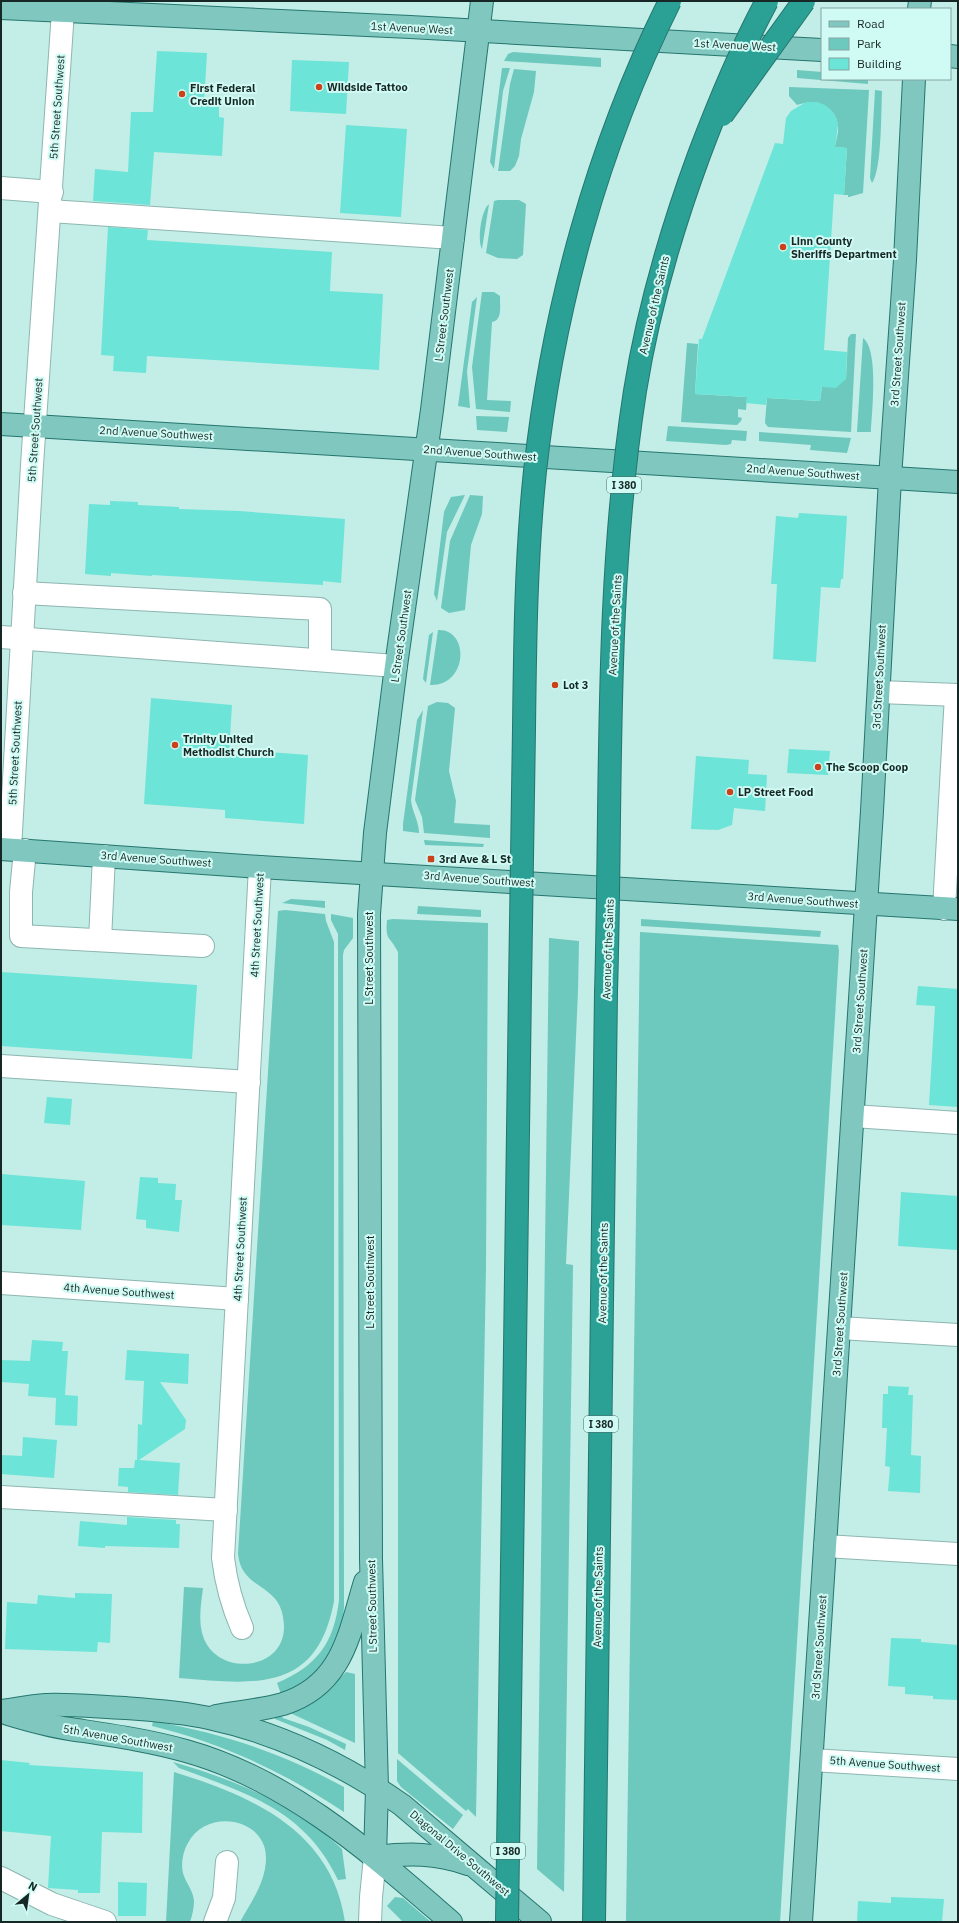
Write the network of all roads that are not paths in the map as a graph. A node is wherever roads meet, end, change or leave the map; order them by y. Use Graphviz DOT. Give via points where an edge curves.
graph roads {
  1 [pos="482,1"];
  2 [pos="670,1"];
  3 [pos="767,1"];
  4 [pos="804,1"];
  5 [pos="64,6"];
  6 [pos="1,8"];
  7 [pos="478,32"];
  8 [pos="821,50"];
  9 [pos="914,80"];
  10 [pos="705,139"];
  11 [pos="1,188"];
  12 [pos="51,201"];
  13 [pos="454,238"];
  14 [pos="1,424"];
  15 [pos="35,426"];
  16 [pos="427,450"];
  17 [pos="890,478"];
  18 [pos="958,482"];
  19 [pos="24,593"];
  20 [pos="11,638"];
  21 [pos="320,659"];
  22 [pos="396,666"];
  23 [pos="879,692"];
  24 [pos="957,695"];
  25 [pos="12,849"];
  26 [pos="104,856"];
  27 [pos="260,867"];
  28 [pos="371,873"];
  29 [pos="866,904"];
  30 [pos="951,909"];
  31 [pos="100,940"];
  32 [pos="202,946"];
  33 [pos="1,1066"];
  34 [pos="249,1082"];
  35 [pos="853,1116"];
  36 [pos="958,1123"];
  37 [pos="1,1283"];
  38 [pos="237,1299"];
  39 [pos="839,1328"];
  40 [pos="958,1335"];
  41 [pos="1,1497"];
  42 [pos="226,1510"];
  43 [pos="825,1546"];
  44 [pos="958,1554"];
  45 [pos="371,1559"];
  46 [pos="242,1628"];
  47 [pos="1,1712"];
  48 [pos="208,1717"];
  49 [pos="812,1760"];
  50 [pos="958,1769"];
  51 [pos="377,1788"];
  52 [pos="375,1857"];
  53 [pos="227,1862"];
  54 [pos="474,1865"];
  55 [pos="1,1878"];
  56 [pos="105,1922"];
  57 [pos="215,1922"];
  58 [pos="370,1922"];
  59 [pos="451,1922"];
  60 [pos="507,1922"];
  61 [pos="540,1922"];
  62 [pos="594,1922"];
  63 [pos="802,1922"];
  1 -- 7 [label="main road, L Street Southwest"];
  2 -- 60 [label="highway, I 380, bridge" via="627,96 585,219 568,286 535,471 526,625"];
  3 -- 10 [label="highway, Avenue of the Saints / I 380, bridge" via="746,39 720,97"];
  4 -- 10 [label="highway, bridge"];
  5 -- 6 [label="main road, 1st Avenue West"];
  5 -- 7 [label="main road, 1st Avenue West"];
  5 -- 12 [label="street, 5th Street Southwest"];
  7 -- 8 [label="main road, 1st Avenue West"];
  7 -- 13 [label="main road, L Street Southwest"];
  9 -- 17 [label="main road, 3rd Street Southwest"];
  10 -- 62 [label="highway, Avenue of the Saints / I 380, bridge" via="666,253 635,390 624,481 614,613 606,992"];
  11 -- 12 [label="street"];
  12 -- 13 [label="street"];
  12 -- 15 [label="street, 5th Street Southwest"];
  13 -- 16 [label="main road, L Street Southwest"];
  14 -- 15 [label="main road, 2nd Avenue Southwest"];
  15 -- 16 [label="main road, 2nd Avenue Southwest"];
  15 -- 19 [label="street, 5th Street Southwest"];
  16 -- 17 [label="main road, 2nd Avenue Southwest"];
  16 -- 22 [label="main road, L Street Southwest"];
  17 -- 18 [label="main road, 2nd Avenue Southwest"];
  17 -- 23 [label="main road, 3rd Street Southwest"];
  19 -- 20 [label="street, 5th Street Southwest"];
  19 -- 21 [label="street" via="320,609"];
  20 -- 21 [label="street"];
  20 -- 25 [label="street, 5th Street Southwest"];
  21 -- 22 [label="street"];
  22 -- 28 [label="main road, L Street Southwest"];
  23 -- 24 [label="street"];
  23 -- 29 [label="main road, 3rd Street Southwest"];
  24 -- 30 [label="street"];
  25 -- 26 [label="main road, 3rd Avenue Southwest"];
  25 -- 31 [label="street, 5th Street Southwest" via="21,892 21,936"];
  26 -- 27 [label="main road, 3rd Avenue Southwest"];
  26 -- 31 [label="street"];
  27 -- 28 [label="main road, 3rd Avenue Southwest"];
  27 -- 34 [label="street, 4th Street Southwest"];
  28 -- 29 [label="main road, 3rd Avenue Southwest"];
  28 -- 45 [label="main road, L Street Southwest"];
  29 -- 30 [label="main road, 3rd Avenue Southwest"];
  29 -- 35 [label="main road, 3rd Street Southwest"];
  31 -- 32 [label="street"];
  33 -- 34 [label="street"];
  34 -- 38 [label="street, 4th Street Southwest"];
  35 -- 36 [label="street"];
  35 -- 39 [label="main road, 3rd Street Southwest"];
  37 -- 38 [label="street, 4th Avenue Southwest"];
  38 -- 42 [label="street, 4th Street Southwest"];
  39 -- 40 [label="street"];
  39 -- 43 [label="main road, 3rd Street Southwest"];
  41 -- 42 [label="street"];
  42 -- 46 [label="street, 4th Street Southwest" via="223,1558 226,1581"];
  43 -- 44 [label="street"];
  43 -- 49 [label="main road, 3rd Street Southwest"];
  45 -- 48 [label="main road" via="346,1645 340,1660 323,1682 295,1700 281,1705"];
  45 -- 51 [label="main road, L Street Southwest"];
  47 -- 48 [label="main road, 5th Avenue Southwest" via="45,1705 70,1705 166,1711"];
  47 -- 52 [label="main road, 5th Avenue Southwest" via="68,1729 151,1741 221,1763 297,1801 346,1833"];
  48 -- 51 [label="main road, 5th Avenue Southwest" via="245,1726 307,1750"];
  49 -- 50 [label="street, 5th Avenue Southwest"];
  49 -- 63 [label="main road, 3rd Street Southwest"];
  51 -- 52 [label="main road, L Street Southwest"];
  51 -- 54 [label="main road, Diagonal Drive Southwest" via="402,1805"];
  52 -- 54 [label="main road" via="406,1853 425,1854"];
  52 -- 58 [label="street, L Street Southwest"];
  52 -- 59 [label="main road"];
  53 -- 57 [label="street" via="224,1898"];
  54 -- 61 [label="main road, Diagonal Drive Southwest"];
  55 -- 56 [label="street" via="52,1904"];
}
